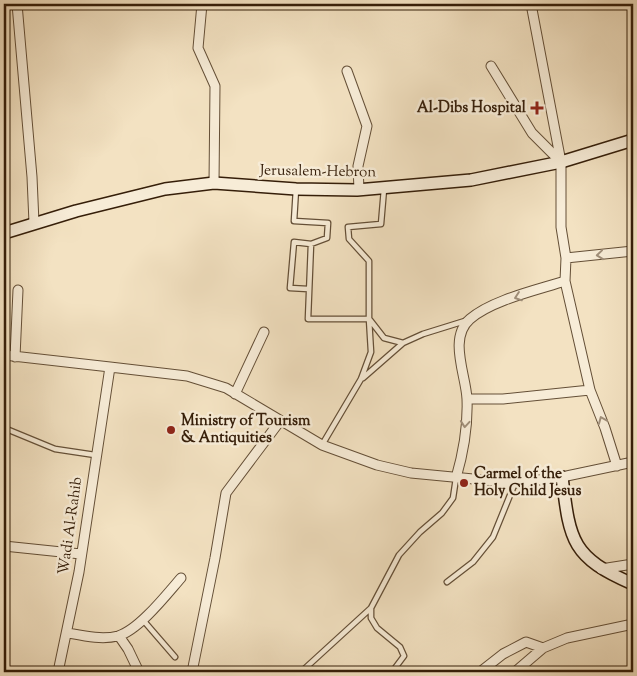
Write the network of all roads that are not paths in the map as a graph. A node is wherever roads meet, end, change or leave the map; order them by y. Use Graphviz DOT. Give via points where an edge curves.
graph roads {
  1 [pos="18,4"];
  2 [pos="202,4"];
  3 [pos="531,4"];
  4 [pos="491,66"];
  5 [pos="347,71"];
  6 [pos="633,140"];
  7 [pos="561,162"];
  8 [pos="214,183"];
  9 [pos="384,188"];
  10 [pos="296,189"];
  11 [pos="359,190"];
  12 [pos="34,223"];
  13 [pos="4,233"];
  14 [pos="311,244"];
  15 [pos="633,251"];
  16 [pos="566,258"];
  17 [pos="565,281"];
  18 [pos="308,289"];
  19 [pos="18,290"];
  20 [pos="369,319"];
  21 [pos="470,319"];
  22 [pos="264,332"];
  23 [pos="403,344"];
  24 [pos="4,355"];
  25 [pos="15,357"];
  26 [pos="110,367"];
  27 [pos="362,379"];
  28 [pos="590,390"];
  29 [pos="236,394"];
  30 [pos="467,399"];
  31 [pos="280,421"];
  32 [pos="4,428"];
  33 [pos="322,445"];
  34 [pos="95,455"];
  35 [pos="633,462"];
  36 [pos="616,466"];
  37 [pos="562,477"];
  38 [pos="456,478"];
  39 [pos="516,483"];
  40 [pos="4,546"];
  41 [pos="81,554"];
  42 [pos="633,564"];
  43 [pos="601,570"];
  44 [pos="182,578"];
  45 [pos="446,582"];
  46 [pos="633,584"];
  47 [pos="371,608"];
  48 [pos="142,619"];
  49 [pos="633,624"];
  50 [pos="68,633"];
  51 [pos="119,636"];
  52 [pos="543,648"];
  53 [pos="175,657"];
  54 [pos="58,672"];
  55 [pos="139,672"];
  56 [pos="192,672"];
  57 [pos="301,672"];
  58 [pos="392,672"];
  59 [pos="480,672"];
  60 [pos="515,672"];
  1 -- 12 [label="street"];
  2 -- 8 [label="street" via="198,48 215,86"];
  3 -- 7 [label="street"];
  4 -- 7 [label="street" via="532,132"];
  5 -- 11 [label="street" via="367,126 358,166"];
  6 -- 7 [label="main road, Jerusalem-Hebron"];
  7 -- 9 [label="main road, Jerusalem-Hebron" via="471,180"];
  7 -- 16 [label="street" via="561,227"];
  8 -- 10 [label="main road, Jerusalem-Hebron"];
  8 -- 12 [label="main road, Jerusalem-Hebron" via="165,189"];
  9 -- 11 [label="main road, Jerusalem-Hebron"];
  9 -- 20 [label="lane" via="381,224 348,227 349,239 369,261"];
  10 -- 11 [label="main road, Jerusalem-Hebron"];
  10 -- 14 [label="lane" via="294,221 328,223 327,238"];
  12 -- 13 [label="main road, Jerusalem-Hebron"];
  14 -- 18 [label="lane"];
  14 -- 18 [label="lane" via="294,242 290,288"];
  15 -- 16 [label="street, one-way"];
  16 -- 17 [label="street"];
  17 -- 21 [label="street, one-way" via="484,310"];
  17 -- 28 [label="street"];
  18 -- 20 [label="lane" via="308,319"];
  19 -- 25 [label="street"];
  20 -- 23 [label="lane" via="384,338"];
  20 -- 27 [label="lane" via="371,352"];
  21 -- 23 [label="lane"];
  21 -- 30 [label="street" via="462,329 460,340"];
  22 -- 29 [label="street"];
  23 -- 27 [label="lane"];
  24 -- 25 [label="street"];
  25 -- 26 [label="street"];
  26 -- 29 [label="street" via="187,376"];
  26 -- 34 [label="street, Wadi Al-Rahib"];
  27 -- 33 [label="lane"];
  28 -- 30 [label="street" via="503,399"];
  36 -- 28 [label="street, one-way" via="606,428"];
  29 -- 31 [label="street"];
  30 -- 38 [label="street, one-way" via="462,460"];
  31 -- 33 [label="street"];
  31 -- 56 [label="street" via="226,492"];
  32 -- 34 [label="lane" via="55,449"];
  33 -- 38 [label="street" via="377,465"];
  34 -- 41 [label="street, Wadi Al-Rahib"];
  35 -- 36 [label="street"];
  36 -- 37 [label="street"];
  37 -- 39 [label="street"];
  37 -- 43 [label="main road" via="568,523 577,547"];
  38 -- 39 [label="street"];
  38 -- 47 [label="lane" via="453,498 399,555"];
  39 -- 45 [label="lane" via="492,537 473,562"];
  40 -- 41 [label="street"];
  41 -- 50 [label="street, Wadi Al-Rahib"];
  42 -- 43 [label="street"];
  43 -- 46 [label="main road"];
  44 -- 48 [label="street"];
  47 -- 57 [label="lane"];
  47 -- 58 [label="lane" via="371,618 377,628 400,647 404,656"];
  48 -- 51 [label="street"];
  48 -- 53 [label="lane"];
  49 -- 52 [label="street" via="567,638"];
  50 -- 51 [label="street" via="95,638"];
  50 -- 54 [label="street, Wadi Al-Rahib"];
  51 -- 55 [label="street"];
  52 -- 59 [label="street" via="526,642 503,654"];
  52 -- 60 [label="street"];
}
